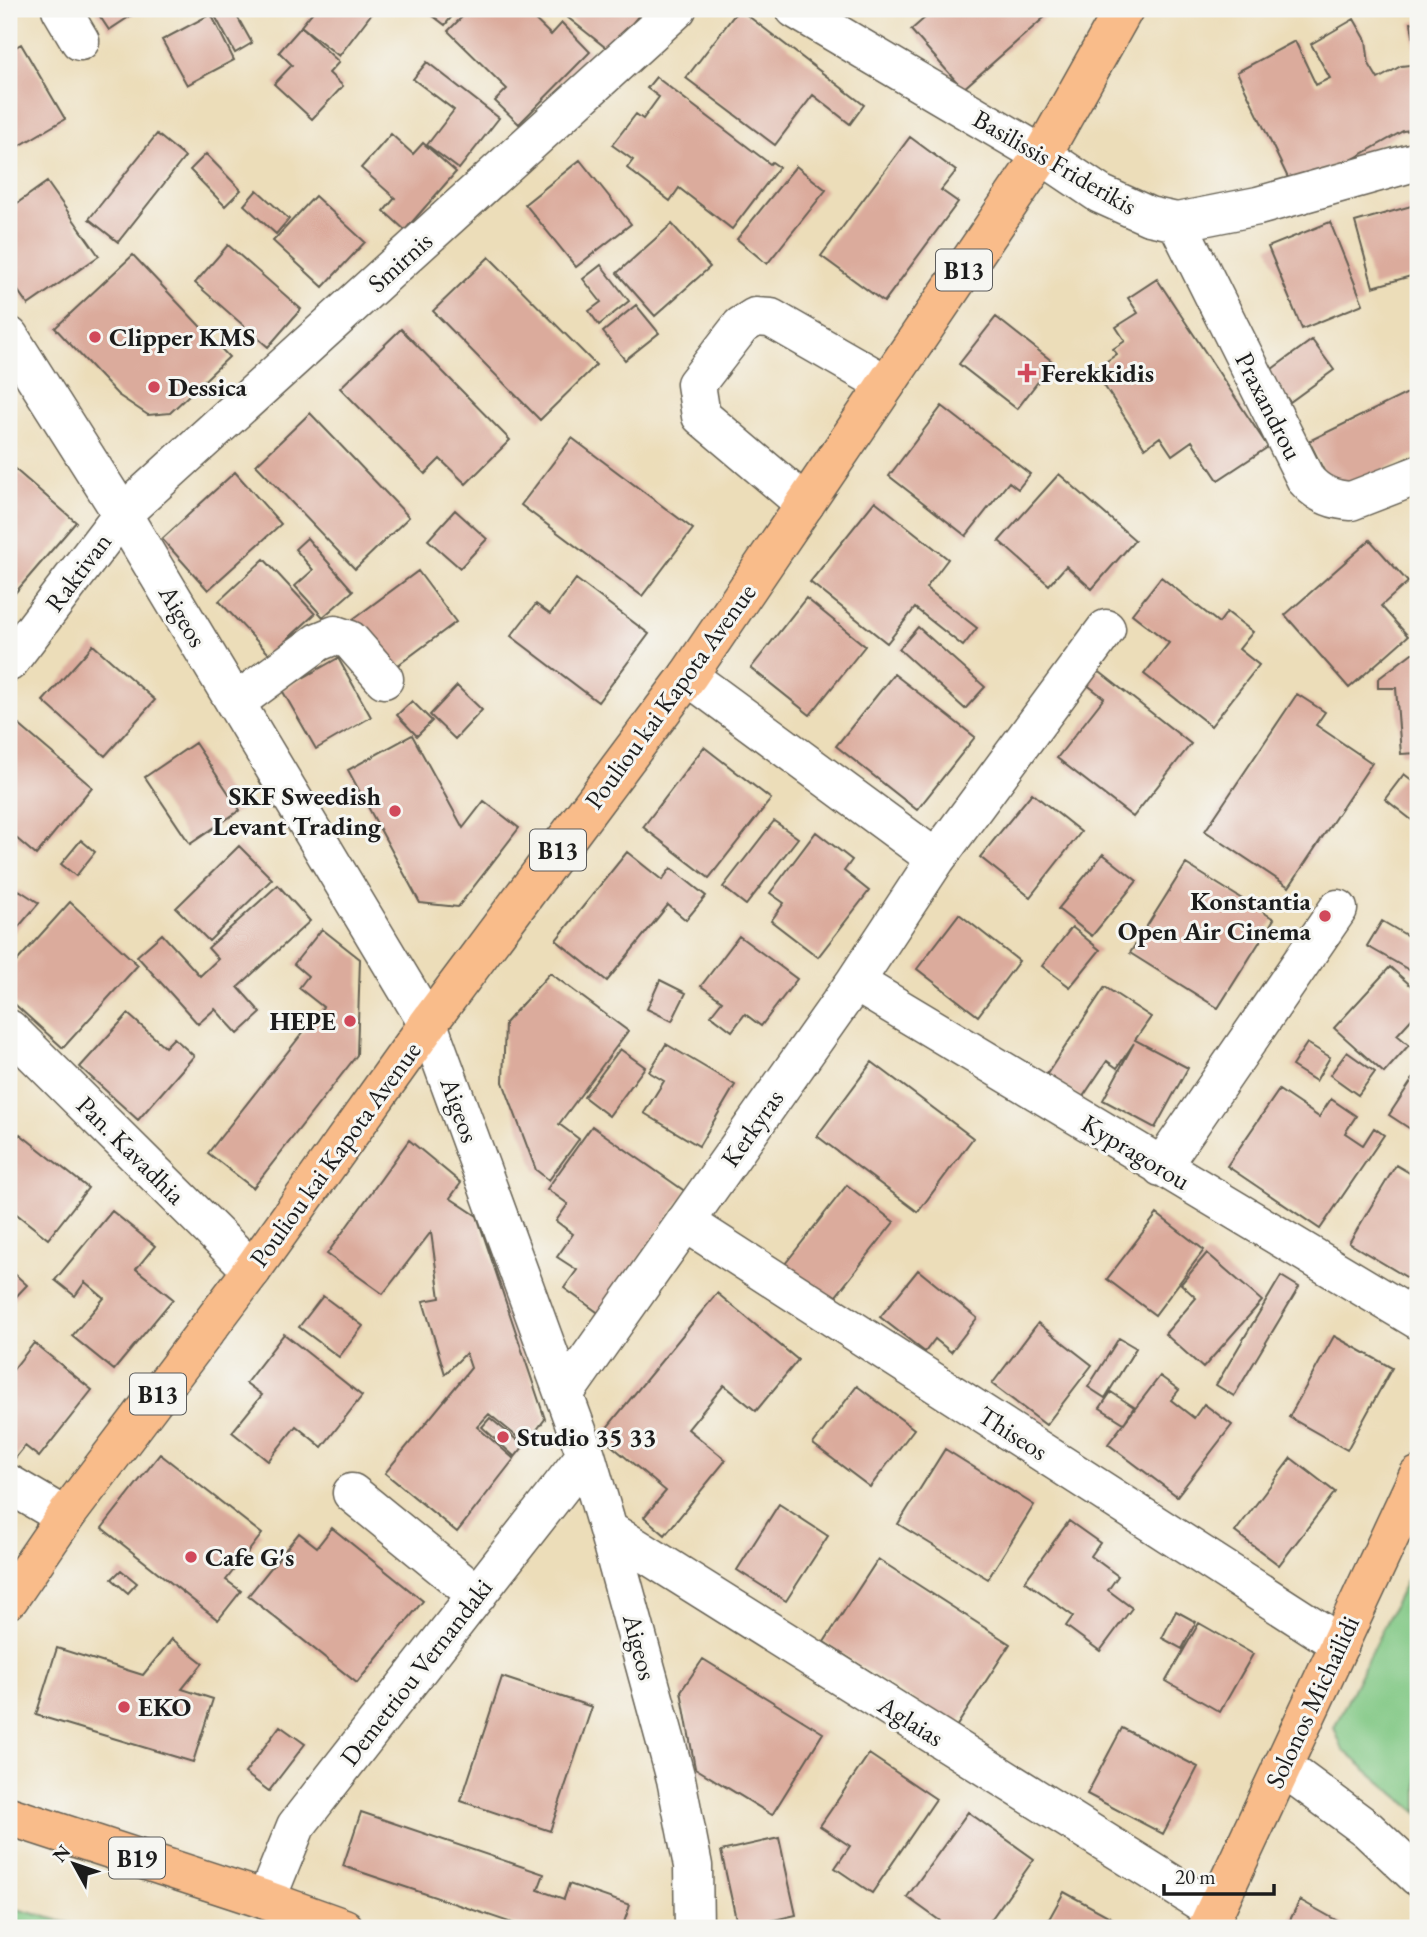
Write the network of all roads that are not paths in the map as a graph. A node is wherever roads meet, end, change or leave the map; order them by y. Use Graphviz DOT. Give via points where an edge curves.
graph roads {
  1 [pos="61,9"];
  2 [pos="677,9"];
  3 [pos="794,9"];
  4 [pos="1124,9"];
  5 [pos="80,41"];
  6 [pos="1042,155"];
  7 [pos="1418,161"];
  8 [pos="1177,222"];
  9 [pos="9,336"];
  10 [pos="886,384"];
  11 [pos="1418,475"];
  12 [pos="805,504"];
  13 [pos="122,514"];
  14 [pos="1106,628"];
  15 [pos="9,662"];
  16 [pos="688,676"];
  17 [pos="384,679"];
  18 [pos="235,703"];
  19 [pos="936,859"];
  20 [pos="1338,909"];
  21 [pos="855,982"];
  22 [pos="428,1024"];
  23 [pos="9,1029"];
  24 [pos="1161,1167"];
  25 [pos="685,1222"];
  26 [pos="252,1270"];
  27 [pos="1418,1320"];
  28 [pos="564,1394"];
  29 [pos="586,1455"];
  30 [pos="1418,1476"];
  31 [pos="9,1483"];
  32 [pos="352,1493"];
  33 [pos="65,1517"];
  34 [pos="608,1531"];
  35 [pos="477,1595"];
  36 [pos="9,1599"];
  37 [pos="1340,1644"];
  38 [pos="1282,1766"];
  39 [pos="9,1816"];
  40 [pos="1418,1877"];
  41 [pos="266,1900"];
  42 [pos="1211,1920"];
  43 [pos="344,1928"];
  44 [pos="694,1928"];
  1 -- 5 [label="street"];
  2 -- 13 [label="street, Smirnis"];
  3 -- 6 [label="street, Basilissis Friderikis"];
  4 -- 6 [label="main road, Pouliou kai Kapota Avenue / B13"];
  6 -- 8 [label="street, Basilissis Friderikis" via="1100,194 1149,216"];
  6 -- 10 [label="main road, Pouliou kai Kapota Avenue / B13"];
  7 -- 8 [label="street, Basilissis Friderikis" via="1258,206"];
  8 -- 11 [label="street, Praxandrou" via="1306,480 1323,495 1351,501"];
  9 -- 13 [label="street, Aigeos"];
  10 -- 12 [label="main road, Pouliou kai Kapota Avenue / B13"];
  10 -- 12 [label="street" via="771,318 755,317 741,326 696,384 701,416"];
  12 -- 16 [label="main road, Pouliou kai Kapota Avenue / B13"];
  13 -- 15 [label="street, Raktivan"];
  13 -- 18 [label="street, Aigeos"];
  14 -- 19 [label="street, Kerkyras"];
  16 -- 19 [label="street"];
  16 -- 22 [label="main road, Pouliou kai Kapota Avenue / B13"];
  17 -- 18 [label="street" via="350,640 335,635 318,642"];
  18 -- 22 [label="street, Aigeos"];
  19 -- 21 [label="street, Kerkyras"];
  20 -- 24 [label="street"];
  21 -- 24 [label="street, Kypragorou"];
  21 -- 25 [label="street, Kerkyras"];
  22 -- 26 [label="main road, Pouliou kai Kapota Avenue / B13"];
  22 -- 28 [label="street, Aigeos"];
  23 -- 26 [label="street, Pan. Kavadhia"];
  24 -- 27 [label="street, Kypragorou"];
  25 -- 28 [label="street, Kerkyras"];
  25 -- 37 [label="street, Thiseos"];
  26 -- 33 [label="main road, Pouliou kai Kapota Avenue / B13"];
  28 -- 29 [label="street, Aigeos"];
  29 -- 34 [label="street, Aigeos"];
  29 -- 35 [label="street, Demetriou Vernandaki"];
  30 -- 37 [label="main road, Solonos Michailidi"];
  31 -- 33 [label="street"];
  32 -- 35 [label="street"];
  33 -- 36 [label="main road, Pouliou kai Kapota Avenue / B13"];
  34 -- 42 [label="street, Aglaias"];
  34 -- 44 [label="street, Aigeos" via="676,1779 693,1866"];
  35 -- 41 [label="street, Demetriou Vernandaki" via="296,1826"];
  37 -- 38 [label="main road, Solonos Michailidi"];
  38 -- 40 [label="street" via="1367,1829"];
  38 -- 42 [label="main road, Solonos Michailidi"];
  39 -- 41 [label="main road, B19"];
  41 -- 43 [label="main road, B19"];
}
